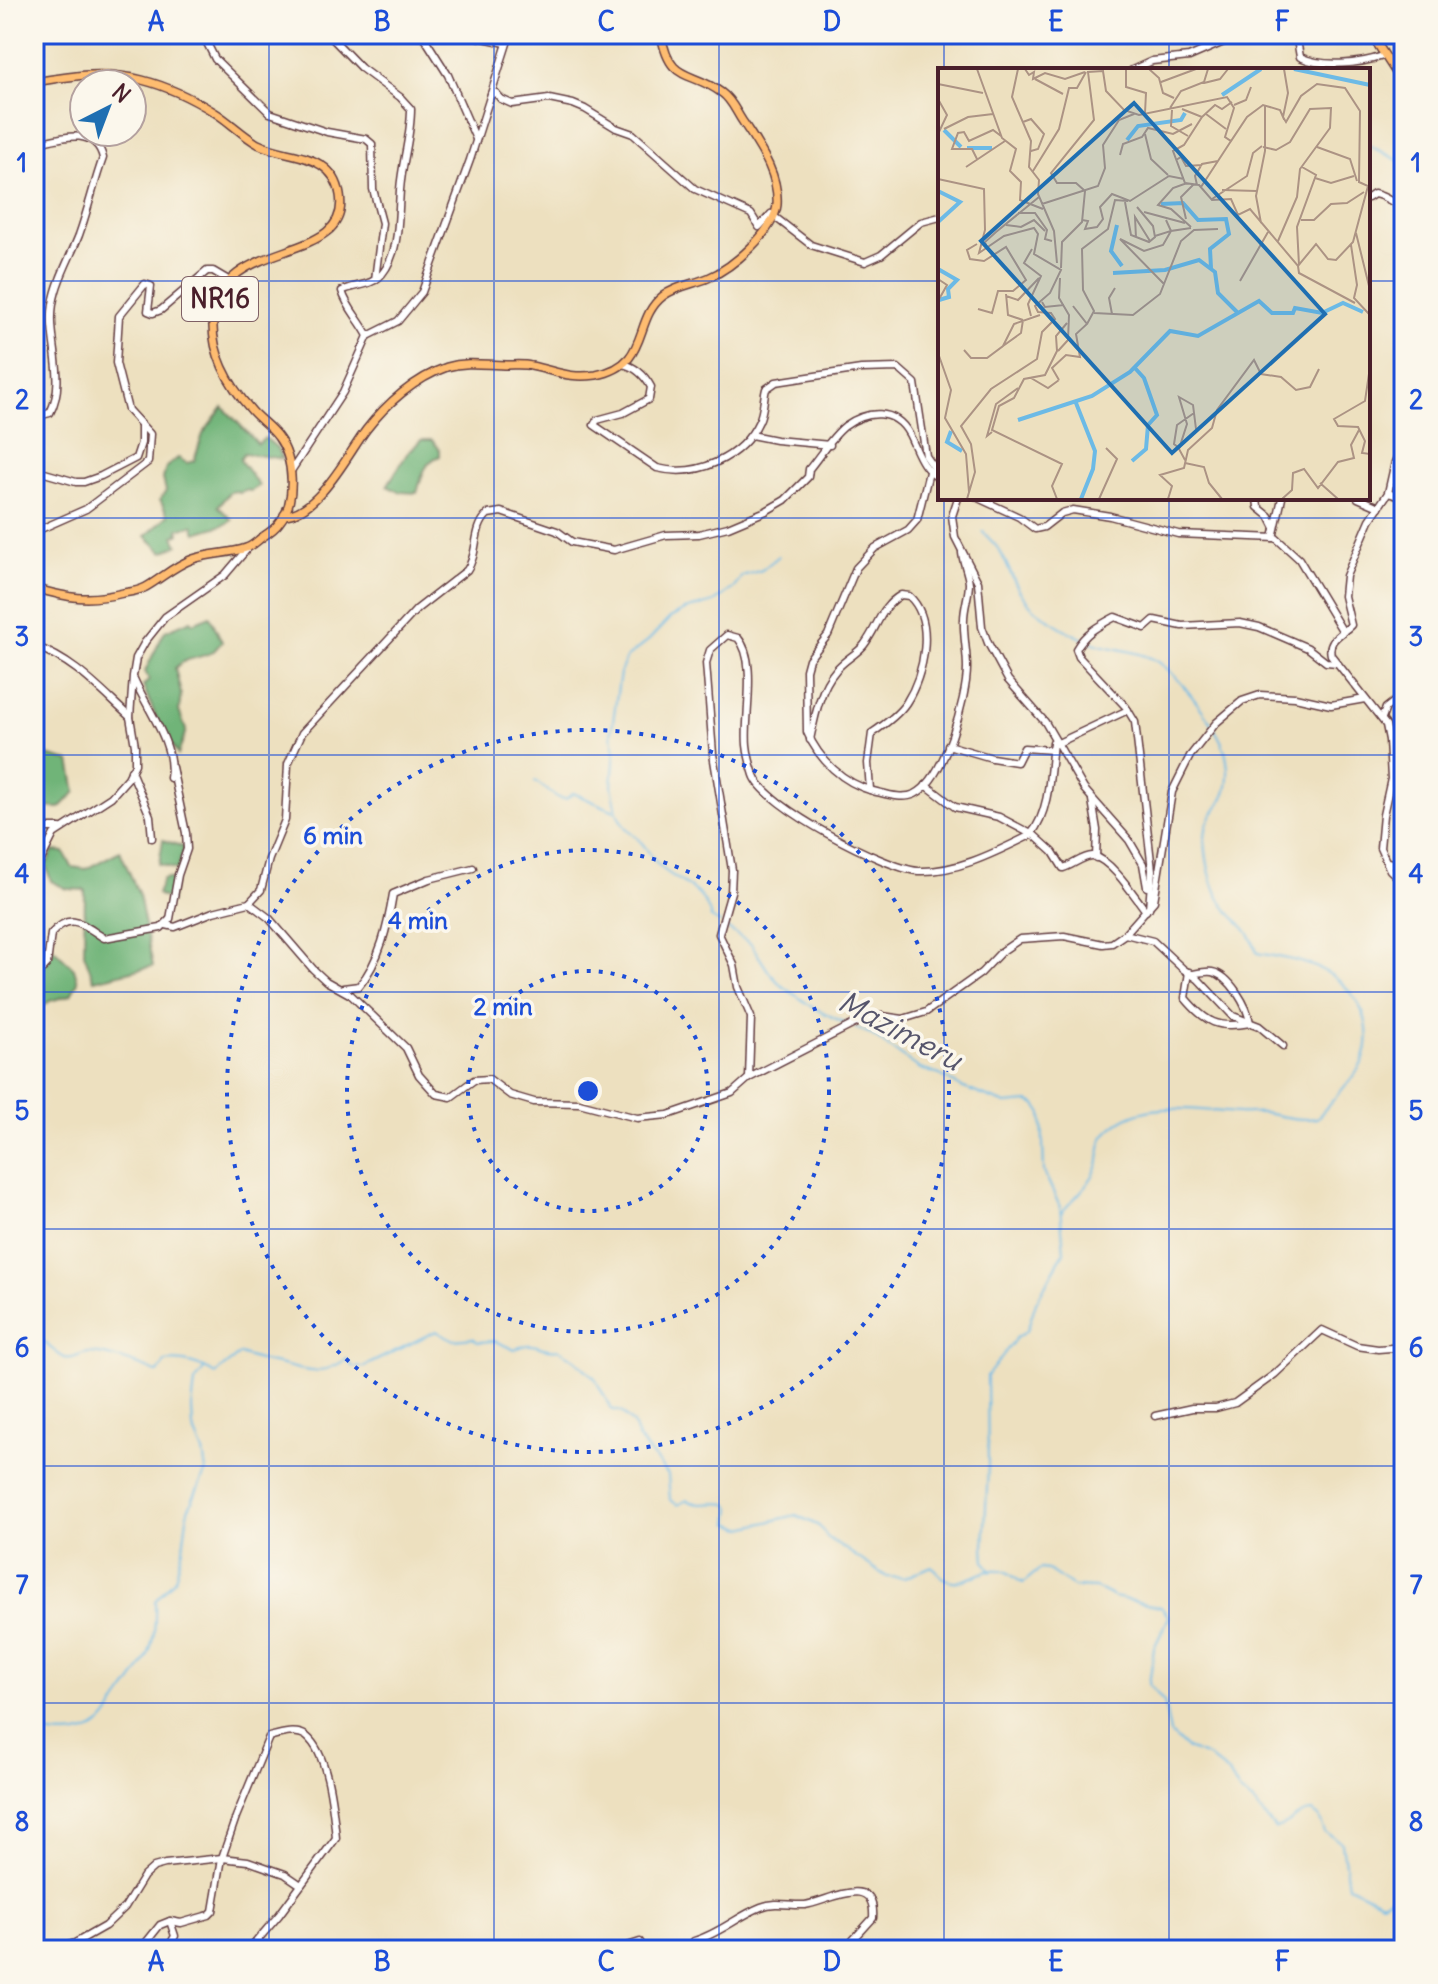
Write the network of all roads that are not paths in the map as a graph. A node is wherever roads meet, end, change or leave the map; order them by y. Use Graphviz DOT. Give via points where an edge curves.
graph roads {
  1 [pos="174,34"];
  2 [pos="296,34"];
  3 [pos="328,34"];
  4 [pos="422,34"];
  5 [pos="465,34"];
  6 [pos="510,34"];
  7 [pos="661,34"];
  8 [pos="1242,34"];
  9 [pos="1296,34"];
  10 [pos="1371,34"];
  11 [pos="204,37"];
  12 [pos="506,43"];
  13 [pos="1383,56"];
  14 [pos="1136,68"];
  15 [pos="34,82"];
  16 [pos="1404,85"];
  17 [pos="491,94"];
  18 [pos="476,139"];
  19 [pos="34,144"];
  20 [pos="1370,197"];
  21 [pos="1404,207"];
  22 [pos="774,216"];
  23 [pos="938,218"];
  24 [pos="375,280"];
  25 [pos="230,281"];
  26 [pos="368,336"];
  27 [pos="623,364"];
  28 [pos="34,417"];
  29 [pos="141,425"];
  30 [pos="751,435"];
  31 [pos="1404,442"];
  32 [pos="830,445"];
  33 [pos="34,470"];
  34 [pos="291,471"];
  35 [pos="929,472"];
  36 [pos="938,475"];
  37 [pos="938,477"];
  38 [pos="1388,493"];
  39 [pos="1404,498"];
  40 [pos="957,500"];
  41 [pos="982,500"];
  42 [pos="1257,500"];
  43 [pos="1282,500"];
  44 [pos="1363,500"];
  45 [pos="1379,507"];
  46 [pos="284,515"];
  47 [pos="1275,528"];
  48 [pos="34,532"];
  49 [pos="1273,538"];
  50 [pos="248,548"];
  51 [pos="962,553"];
  52 [pos="36,591"];
  53 [pos="1343,632"];
  54 [pos="34,646"];
  55 [pos="1337,663"];
  56 [pos="133,676"];
  57 [pos="1404,694"];
  58 [pos="1365,699"];
  59 [pos="1128,710"];
  60 [pos="34,714"];
  61 [pos="130,717"];
  62 [pos="1382,718"];
  63 [pos="34,727"];
  64 [pos="810,740"];
  65 [pos="1054,744"];
  66 [pos="948,745"];
  67 [pos="1390,748"];
  68 [pos="1404,748"];
  69 [pos="172,767"];
  70 [pos="131,771"];
  71 [pos="170,778"];
  72 [pos="926,785"];
  73 [pos="870,790"];
  74 [pos="1091,797"];
  75 [pos="34,828"];
  76 [pos="60,828"];
  77 [pos="1031,834"];
  78 [pos="152,838"];
  79 [pos="1096,858"];
  80 [pos="1387,862"];
  81 [pos="1404,865"];
  82 [pos="473,868"];
  83 [pos="34,874"];
  84 [pos="1404,883"];
  85 [pos="249,903"];
  86 [pos="1148,910"];
  87 [pos="166,925"];
  88 [pos="1125,934"];
  89 [pos="1190,973"];
  90 [pos="34,978"];
  91 [pos="339,987"];
  92 [pos="1250,1023"];
  93 [pos="1283,1046"];
  94 [pos="749,1078"];
  95 [pos="1404,1347"];
  96 [pos="1155,1416"];
  97 [pos="222,1858"];
  98 [pos="301,1885"];
  99 [pos="170,1921"];
  100 [pos="53,1950"];
  101 [pos="140,1950"];
  102 [pos="167,1950"];
  103 [pos="249,1950"];
  104 [pos="615,1950"];
  105 [pos="672,1950"];
  106 [pos="683,1950"];
  107 [pos="844,1950"];
  1 -- 11 [label="street"];
  2 -- 11 [label="street"];
  3 -- 24 [label="street" via="411,109 394,249"];
  4 -- 18 [label="street" via="448,75"];
  5 -- 12 [label="street"];
  6 -- 12 [label="street"];
  7 -- 22 [label="main road" via="672,66 725,96 759,146 776,187"];
  8 -- 14 [label="street" via="1189,57"];
  9 -- 13 [label="street" via="1300,57 1314,62"];
  10 -- 13 [label="main road"];
  11 -- 24 [label="street" via="215,59 270,113 372,144 373,189 382,223"];
  12 -- 17 [label="street"];
  13 -- 16 [label="main road"];
  15 -- 25 [label="main road, NR16" via="89,73 142,80 215,112 258,144 310,159 329,171 341,196 340,211 326,234 242,269"];
  17 -- 18 [label="street"];
  17 -- 22 [label="street" via="512,104 537,98 573,104 633,134 692,187 751,214 759,227"];
  18 -- 26 [label="street" via="419,297 398,321"];
  19 -- 28 [label="street" via="80,135 96,144 103,158 53,301 55,401 50,413"];
  20 -- 21 [label="street" via="1386,195"];
  22 -- 23 [label="street" via="811,245 865,262 921,222"];
  22 -- 27 [label="main road" via="747,250 715,274 661,297"];
  24 -- 26 [label="street" via="342,291"];
  25 -- 29 [label="street" via="207,271 153,313 148,311 151,286 145,284 119,316 120,388"];
  25 -- 34 [label="main road, NR16" via="213,315 220,361 235,391 278,437"];
  26 -- 34 [label="street" via="343,392"];
  27 -- 30 [label="street" via="646,379 649,399 594,425 657,468 711,464 733,454"];
  27 -- 46 [label="main road" via="582,376 523,365 471,363 441,370 404,392 366,430 331,483 299,510"];
  29 -- 33 [label="street" via="136,458 101,476 76,482"];
  29 -- 48 [label="street" via="150,434 148,462 86,509"];
  30 -- 32 [label="street"];
  30 -- 36 [label="street" via="766,389 776,382 898,368 915,383 926,456"];
  31 -- 38 [label="street"];
  32 -- 35 [label="street" via="844,427 891,414 905,427"];
  32 -- 85 [label="street" via="793,494 713,532 666,535 611,550 572,542 557,531 501,512 488,514 467,570 417,609 302,733 288,764 285,820 261,890"];
  34 -- 46 [label="main road"];
  35 -- 37 [label="street"];
  35 -- 64 [label="street" via="917,520 856,568 828,635 809,659"];
  38 -- 39 [label="street"];
  38 -- 45 [label="street"];
  40 -- 51 [label="street" via="952,520"];
  41 -- 49 [label="street" via="1035,529 1073,510 1178,534"];
  42 -- 47 [label="street"];
  43 -- 47 [label="street"];
  44 -- 45 [label="street"];
  45 -- 53 [label="street" via="1346,576 1344,596 1351,625"];
  46 -- 50 [label="main road"];
  47 -- 49 [label="street"];
  49 -- 53 [label="street" via="1299,559"];
  50 -- 52 [label="main road" via="194,558 145,588 114,595 78,600"];
  50 -- 56 [label="street" via="225,575 156,626 136,658"];
  51 -- 65 [label="street" via="979,587 985,637 1004,675 1035,709"];
  51 -- 66 [label="street" via="969,581 966,678"];
  53 -- 55 [label="street" via="1329,649"];
  54 -- 61 [label="street" via="88,677"];
  55 -- 58 [label="street"];
  55 -- 59 [label="street" via="1326,662 1273,631 1249,625 1182,626 1154,620 1145,628 1115,617 1091,630 1076,649"];
  56 -- 61 [label="street"];
  56 -- 69 [label="street" via="167,744"];
  57 -- 62 [label="street"];
  58 -- 62 [label="street"];
  58 -- 86 [label="street" via="1331,705 1260,695 1242,701 1216,723 1190,756 1172,792 1158,888"];
  59 -- 65 [label="street"];
  59 -- 86 [label="street" via="1135,722 1146,802 1152,870"];
  60 -- 63 [label="main road"];
  61 -- 70 [label="street" via="135,746"];
  62 -- 67 [label="street"];
  64 -- 73 [label="street" via="844,779"];
  64 -- 73 [label="street" via="828,681 862,648 887,604 909,596 923,616 923,665 907,702 872,733"];
  65 -- 66 [label="street" via="1026,747 1017,762"];
  65 -- 74 [label="street"];
  65 -- 77 [label="street" via="1041,814"];
  66 -- 72 [label="street"];
  67 -- 68 [label="street"];
  67 -- 80 [label="street" via="1391,779 1380,842"];
  69 -- 71 [label="street"];
  69 -- 87 [label="street" via="187,849"];
  70 -- 76 [label="street" via="111,797"];
  70 -- 78 [label="street" via="150,816"];
  72 -- 73 [label="street" via="907,796"];
  72 -- 77 [label="street" via="955,807 1003,819"];
  74 -- 79 [label="street"];
  74 -- 86 [label="street" via="1141,859"];
  75 -- 76 [label="street"];
  76 -- 83 [label="street"];
  77 -- 79 [label="street" via="1063,868"];
  77 -- 94 [label="street" via="1001,850 919,871 850,845 794,814 755,778 747,744 748,670 742,642 727,635 717,642 706,663 706,685 732,870 719,934 751,1017"];
  79 -- 86 [label="street"];
  80 -- 81 [label="street"];
  80 -- 84 [label="street"];
  82 -- 91 [label="street" via="393,894 389,922 364,980 355,988"];
  85 -- 87 [label="street" via="175,927"];
  85 -- 91 [label="street" via="313,969"];
  86 -- 88 [label="street"];
  87 -- 90 [label="street" via="104,938 86,925 65,922 51,934 47,964"];
  88 -- 89 [label="street" via="1153,941"];
  88 -- 94 [label="street" via="1107,944 1069,937 1020,939 926,1012 903,1019 867,1018"];
  89 -- 92 [label="street" via="1233,1016"];
  89 -- 92 [label="street" via="1218,974 1244,1002"];
  89 -- 92 [label="street" via="1185,998 1197,1013 1228,1027"];
  91 -- 94 [label="street" via="406,1048 427,1086 442,1097 457,1095 474,1080 489,1079 510,1095 534,1102 579,1103 622,1116 657,1117 732,1093"];
  92 -- 93 [label="street"];
  95 -- 96 [label="street" via="1357,1346 1322,1330 1235,1403"];
  97 -- 98 [label="street" via="248,1861"];
  97 -- 98 [label="street" via="269,1737 300,1734 308,1738 325,1768 336,1836"];
  97 -- 99 [label="street" via="213,1911 181,1923"];
  97 -- 100 [label="street" via="154,1867 111,1921"];
  98 -- 103 [label="street"];
  99 -- 101 [label="street" via="160,1925"];
  99 -- 102 [label="street" via="175,1936"];
  104 -- 105 [label="street" via="640,1942 642,1947"];
  106 -- 107 [label="street" via="770,1904 807,1904 861,1892 871,1902 873,1918"];
}
